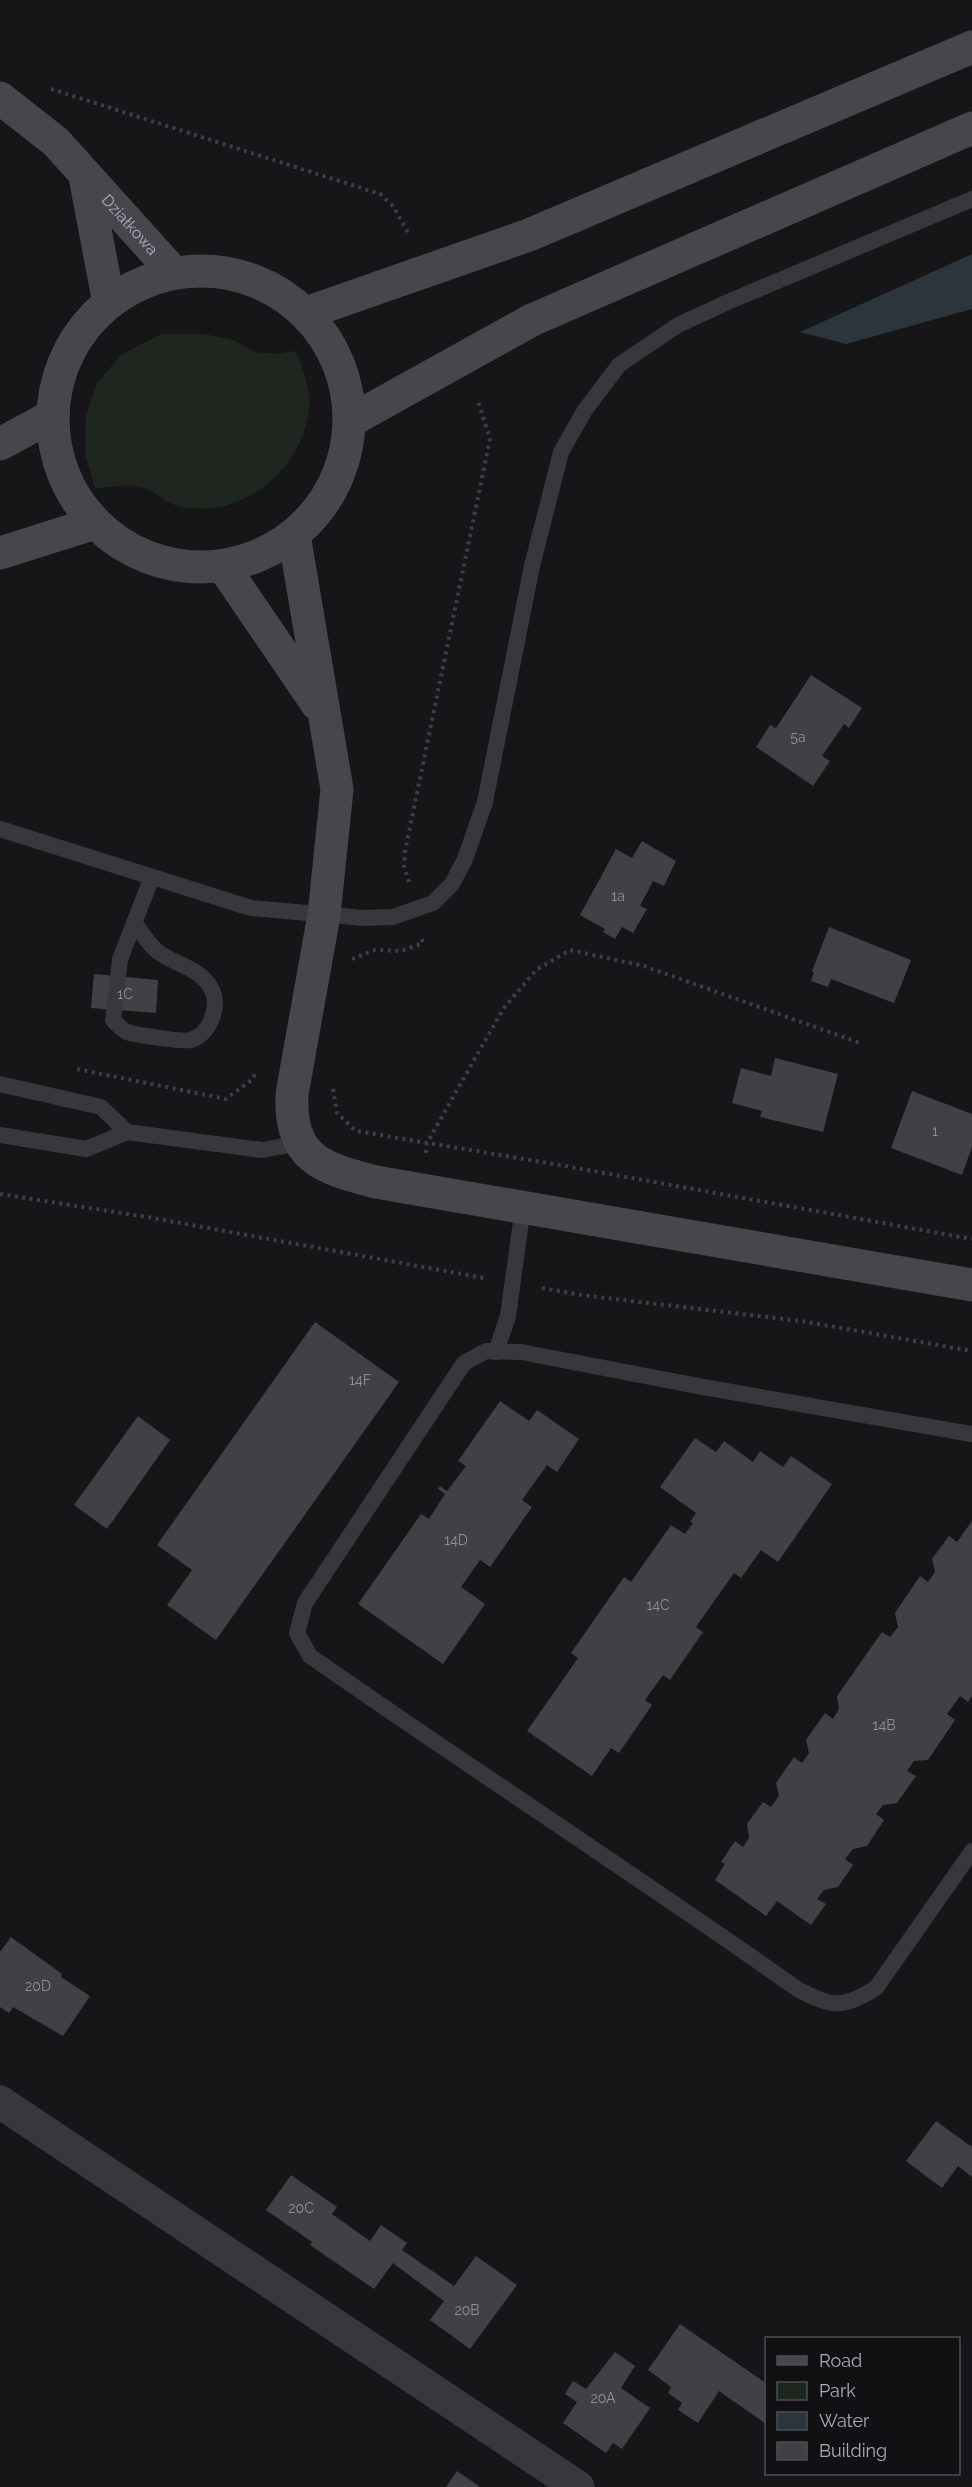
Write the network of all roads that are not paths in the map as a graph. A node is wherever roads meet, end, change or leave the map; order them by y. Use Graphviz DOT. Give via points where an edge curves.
graph roads {
  1 [pos="972,47"];
  2 [pos="0,98"];
  3 [pos="972,128"];
  4 [pos="85,177"];
  5 [pos="972,199"];
  6 [pos="174,273"];
  7 [pos="109,303"];
  8 [pos="306,314"];
  9 [pos="52,416"];
  10 [pos="350,421"];
  11 [pos="0,444"];
  12 [pos="95,523"];
  13 [pos="294,536"];
  14 [pos="0,553"];
  15 [pos="223,566"];
  16 [pos="323,712"];
  17 [pos="0,830"];
  18 [pos="152,877"];
  19 [pos="324,915"];
  20 [pos="134,922"];
  21 [pos="0,1084"];
  22 [pos="127,1132"];
  23 [pos="0,1135"];
  24 [pos="300,1143"];
  25 [pos="523,1207"];
  26 [pos="972,1285"];
  27 [pos="496,1352"];
  28 [pos="972,1434"];
  29 [pos="972,1851"];
  30 [pos="0,2102"];
  31 [pos="578,2487"];
  1 -- 8 [label="main road" via="530,235"];
  2 -- 4 [label="main road, Działkowa" via="56,142"];
  3 -- 10 [label="main road" via="532,320"];
  4 -- 6 [label="main road, Działkowa"];
  4 -- 7 [label="main road, Działkowa"];
  5 -- 19 [label="lane" via="678,325 620,365 585,411 561,452 532,566 501,714 493,773 477,829 452,884 433,903 393,917"];
  6 -- 7 [label="main road" via="139,284"];
  6 -- 8 [label="main road" via="209,271 244,277 278,291"];
  7 -- 9 [label="main road" via="85,326 68,354 57,384"];
  8 -- 10 [label="main road" via="330,345 345,382"];
  9 -- 11 [label="main road"];
  9 -- 12 [label="main road" via="57,455 71,492"];
  10 -- 13 [label="main road" via="343,464 324,503"];
  12 -- 14 [label="main road"];
  12 -- 15 [label="main road" via="132,551 177,566"];
  13 -- 15 [label="main road" via="261,555"];
  13 -- 16 [label="main road"];
  15 -- 16 [label="main road"];
  16 -- 19 [label="main road" via="337,789"];
  17 -- 18 [label="lane"];
  18 -- 19 [label="lane" via="251,908"];
  18 -- 20 [label="lane"];
  19 -- 24 [label="main road" via="292,1094 291,1116"];
  20 -- 20 [label="lane" via="120,959 113,1020 126,1032 190,1040 203,1033 215,1007 206,979 156,950"];
  21 -- 22 [label="lane" via="101,1107"];
  22 -- 23 [label="lane" via="86,1149"];
  22 -- 24 [label="lane" via="262,1150"];
  24 -- 25 [label="main road" via="315,1160 333,1171"];
  25 -- 26 [label="main road"];
  25 -- 27 [label="lane" via="508,1316"];
  27 -- 28 [label="lane" via="521,1352"];
  27 -- 29 [label="lane" via="486,1351 464,1363 305,1603 297,1633 310,1656 799,1990 824,2002 852,2003 876,1988"];
  30 -- 31 [label="street"];
}
